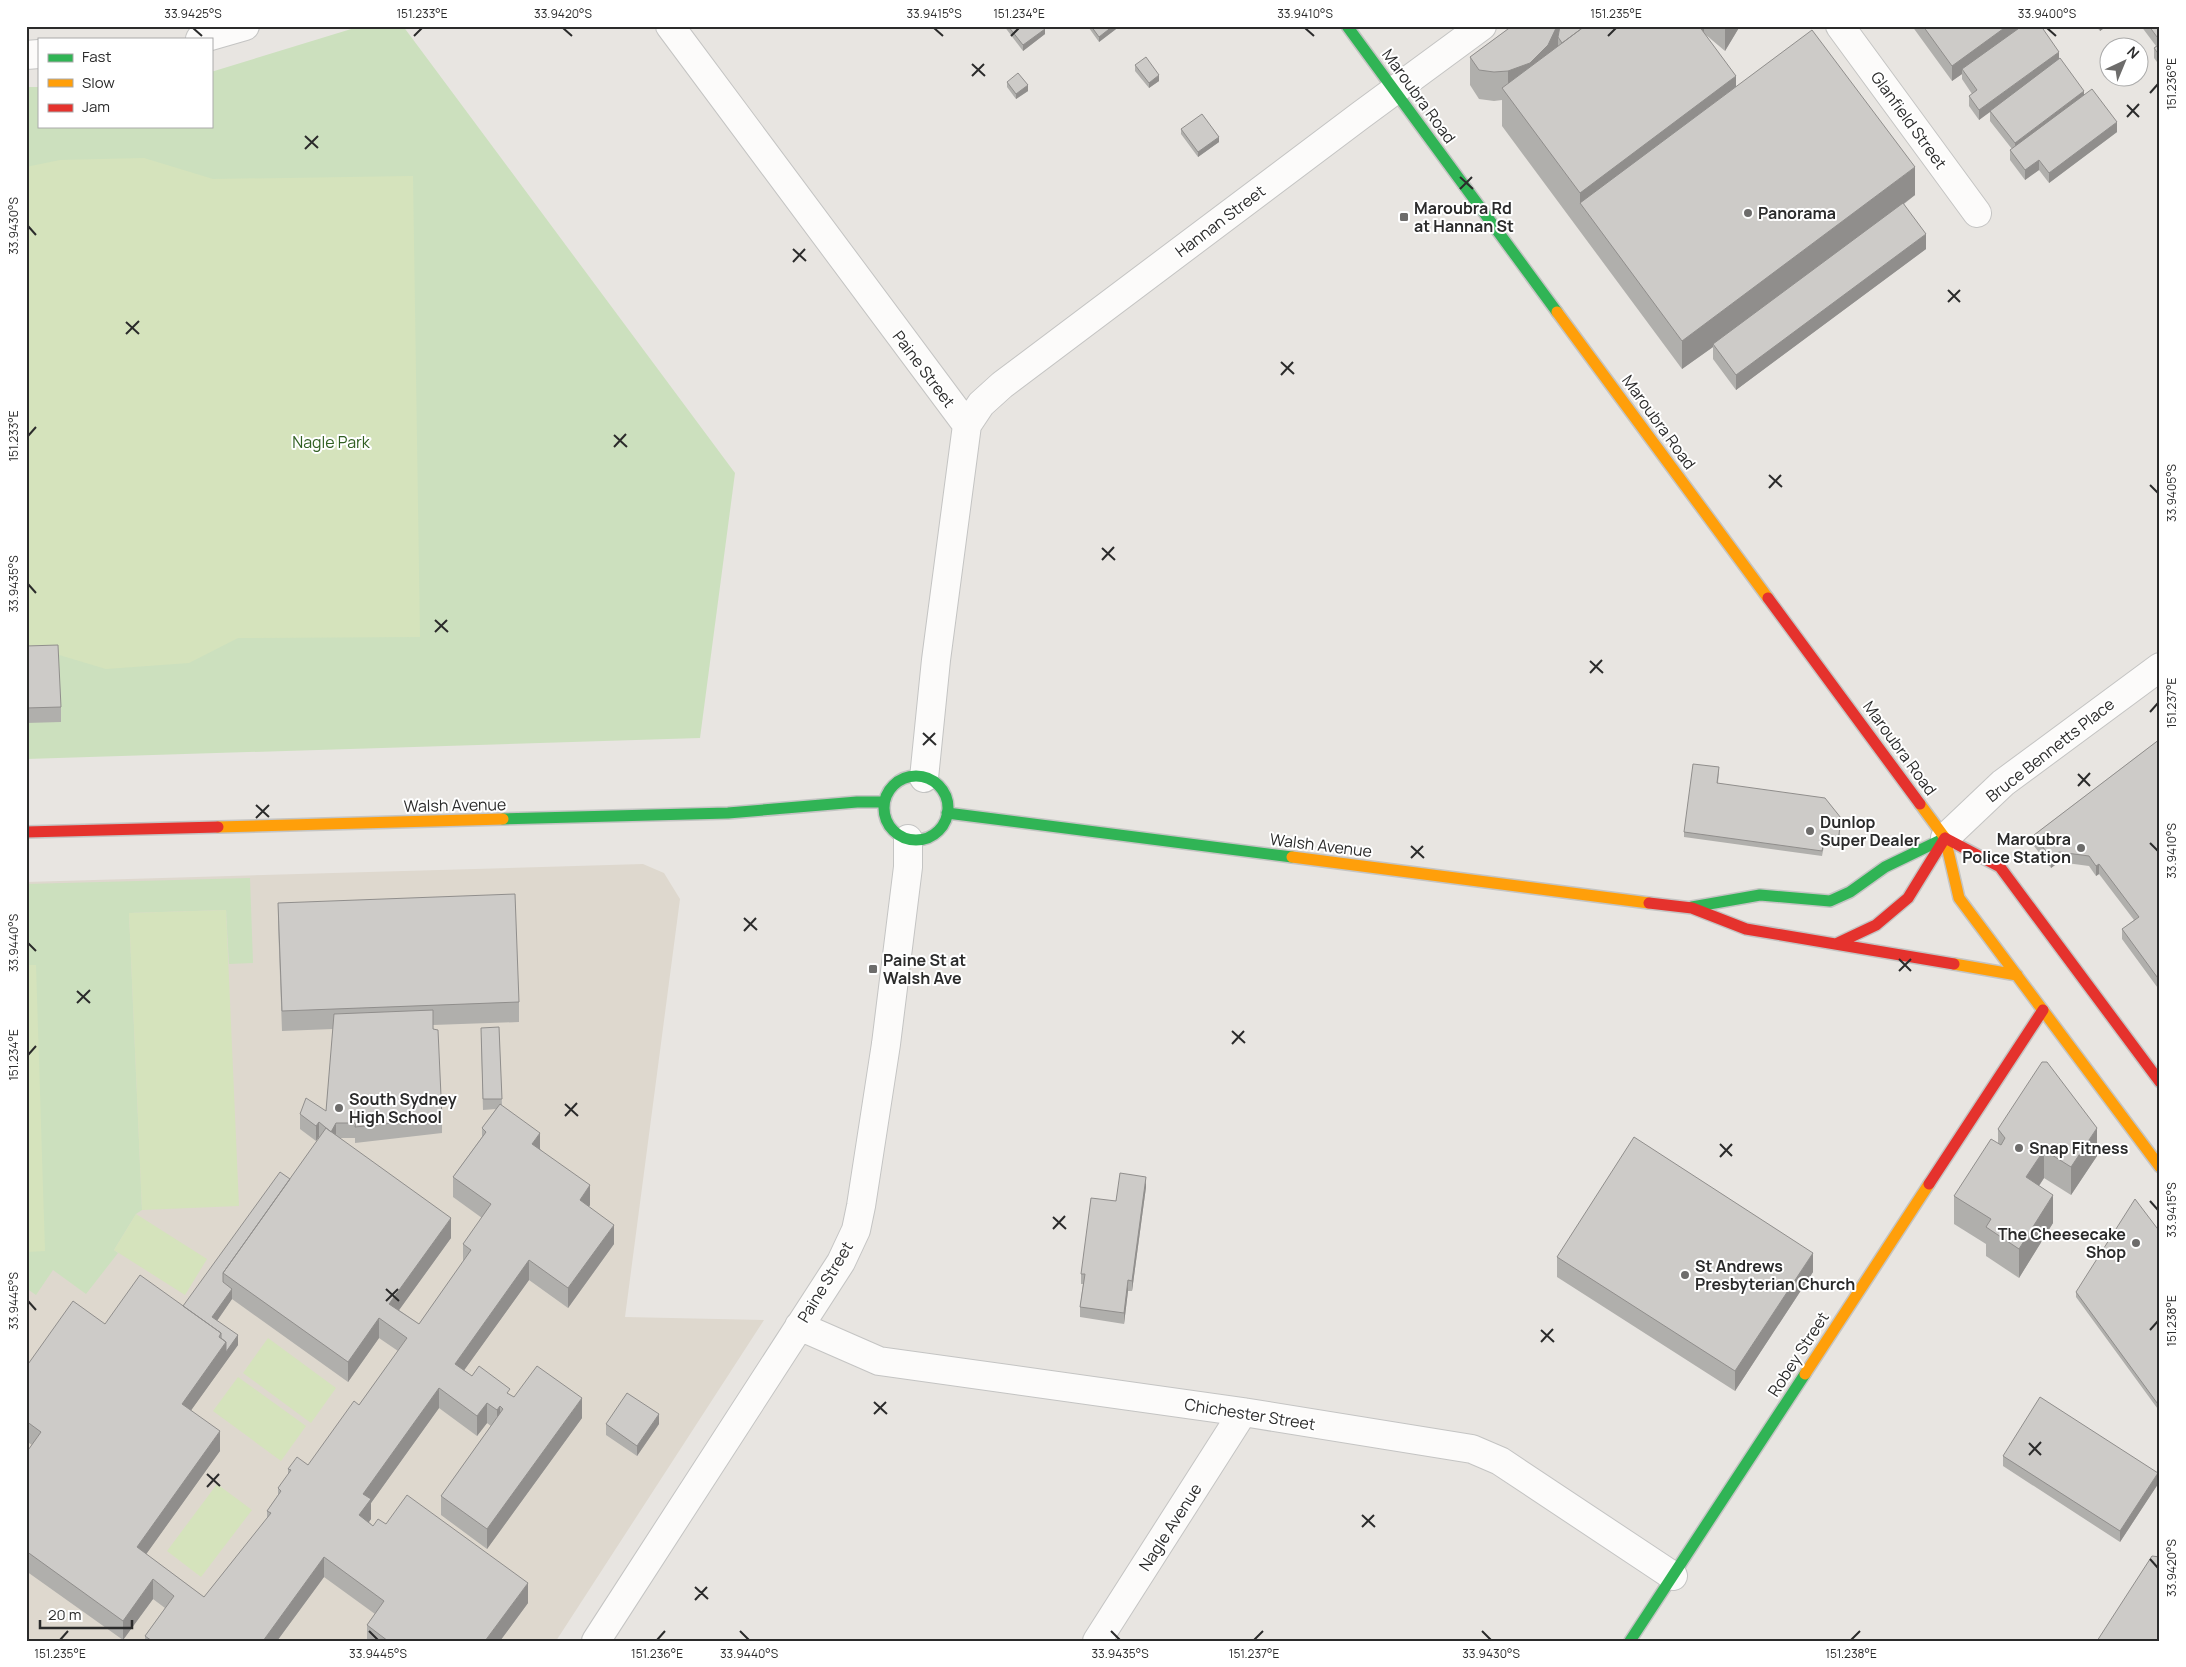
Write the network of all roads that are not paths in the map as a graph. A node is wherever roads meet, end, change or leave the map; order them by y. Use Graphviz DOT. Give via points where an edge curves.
graph roads {
  1 [pos="245,26"];
  2 [pos="670,26"];
  3 [pos="1347,26"];
  4 [pos="1482,26"];
  5 [pos="1840,26"];
  6 [pos="203,38"];
  7 [pos="1394,91"];
  8 [pos="1978,213"];
  9 [pos="967,425"];
  10 [pos="2160,667"];
  11 [pos="924,778"];
  12 [pos="884,802"];
  13 [pos="947,813"];
  14 [pos="26,832"];
  15 [pos="1945,838"];
  16 [pos="908,839"];
  17 [pos="1692,908"];
  18 [pos="1838,943"];
  19 [pos="2017,975"];
  20 [pos="2043,1010"];
  21 [pos="2160,1082"];
  22 [pos="2160,1167"];
  23 [pos="799,1326"];
  24 [pos="1243,1412"];
  25 [pos="1672,1576"];
  26 [pos="596,1641"];
  27 [pos="1097,1641"];
  28 [pos="1630,1641"];
  1 -- 6 [label="street"];
  2 -- 9 [label="street, Paine Street"];
  3 -- 7 [label="street, Maroubra Road"];
  4 -- 7 [label="street, Hannan Street"];
  5 -- 8 [label="street, Glanfield Street"];
  7 -- 9 [label="street, Hannan Street" via="1002,385 981,404"];
  7 -- 15 [label="street, Maroubra Road"];
  9 -- 11 [label="street"];
  10 -- 15 [label="street, Bruce Bennetts Place" via="2003,783"];
  11 -- 12 [label="street" via="900,780 891,787"];
  11 -- 13 [label="street" via="938,785 944,794 948,803"];
  12 -- 14 [label="street, Walsh Avenue" via="709,814"];
  12 -- 16 [label="street" via="885,818 890,827"];
  13 -- 16 [label="street" via="944,823 930,837"];
  13 -- 17 [label="street, Walsh Avenue"];
  15 -- 17 [label="street, Walsh Avenue" via="1885,867 1850,892 1830,901 1760,896"];
  15 -- 18 [label="street" via="1908,898 1876,925"];
  15 -- 19 [label="street, Maroubra Road" via="1959,898"];
  15 -- 21 [label="street, Maroubra Road" via="2000,866"];
  16 -- 23 [label="street, Paine Street" via="908,867 886,1044 856,1230 841,1262"];
  17 -- 18 [label="street, Walsh Avenue" via="1746,929"];
  18 -- 19 [label="street, Walsh Avenue"];
  19 -- 20 [label="street, Maroubra Road"];
  20 -- 22 [label="street, Maroubra Road"];
  20 -- 25 [label="street, Robey Street"];
  23 -- 24 [label="street, Chichester Street" via="879,1361"];
  23 -- 26 [label="street, Paine Street"];
  24 -- 25 [label="street, Chichester Street" via="1472,1449 1500,1461"];
  24 -- 27 [label="street, Nagle Avenue"];
  25 -- 28 [label="street, Robey Street"];
}
